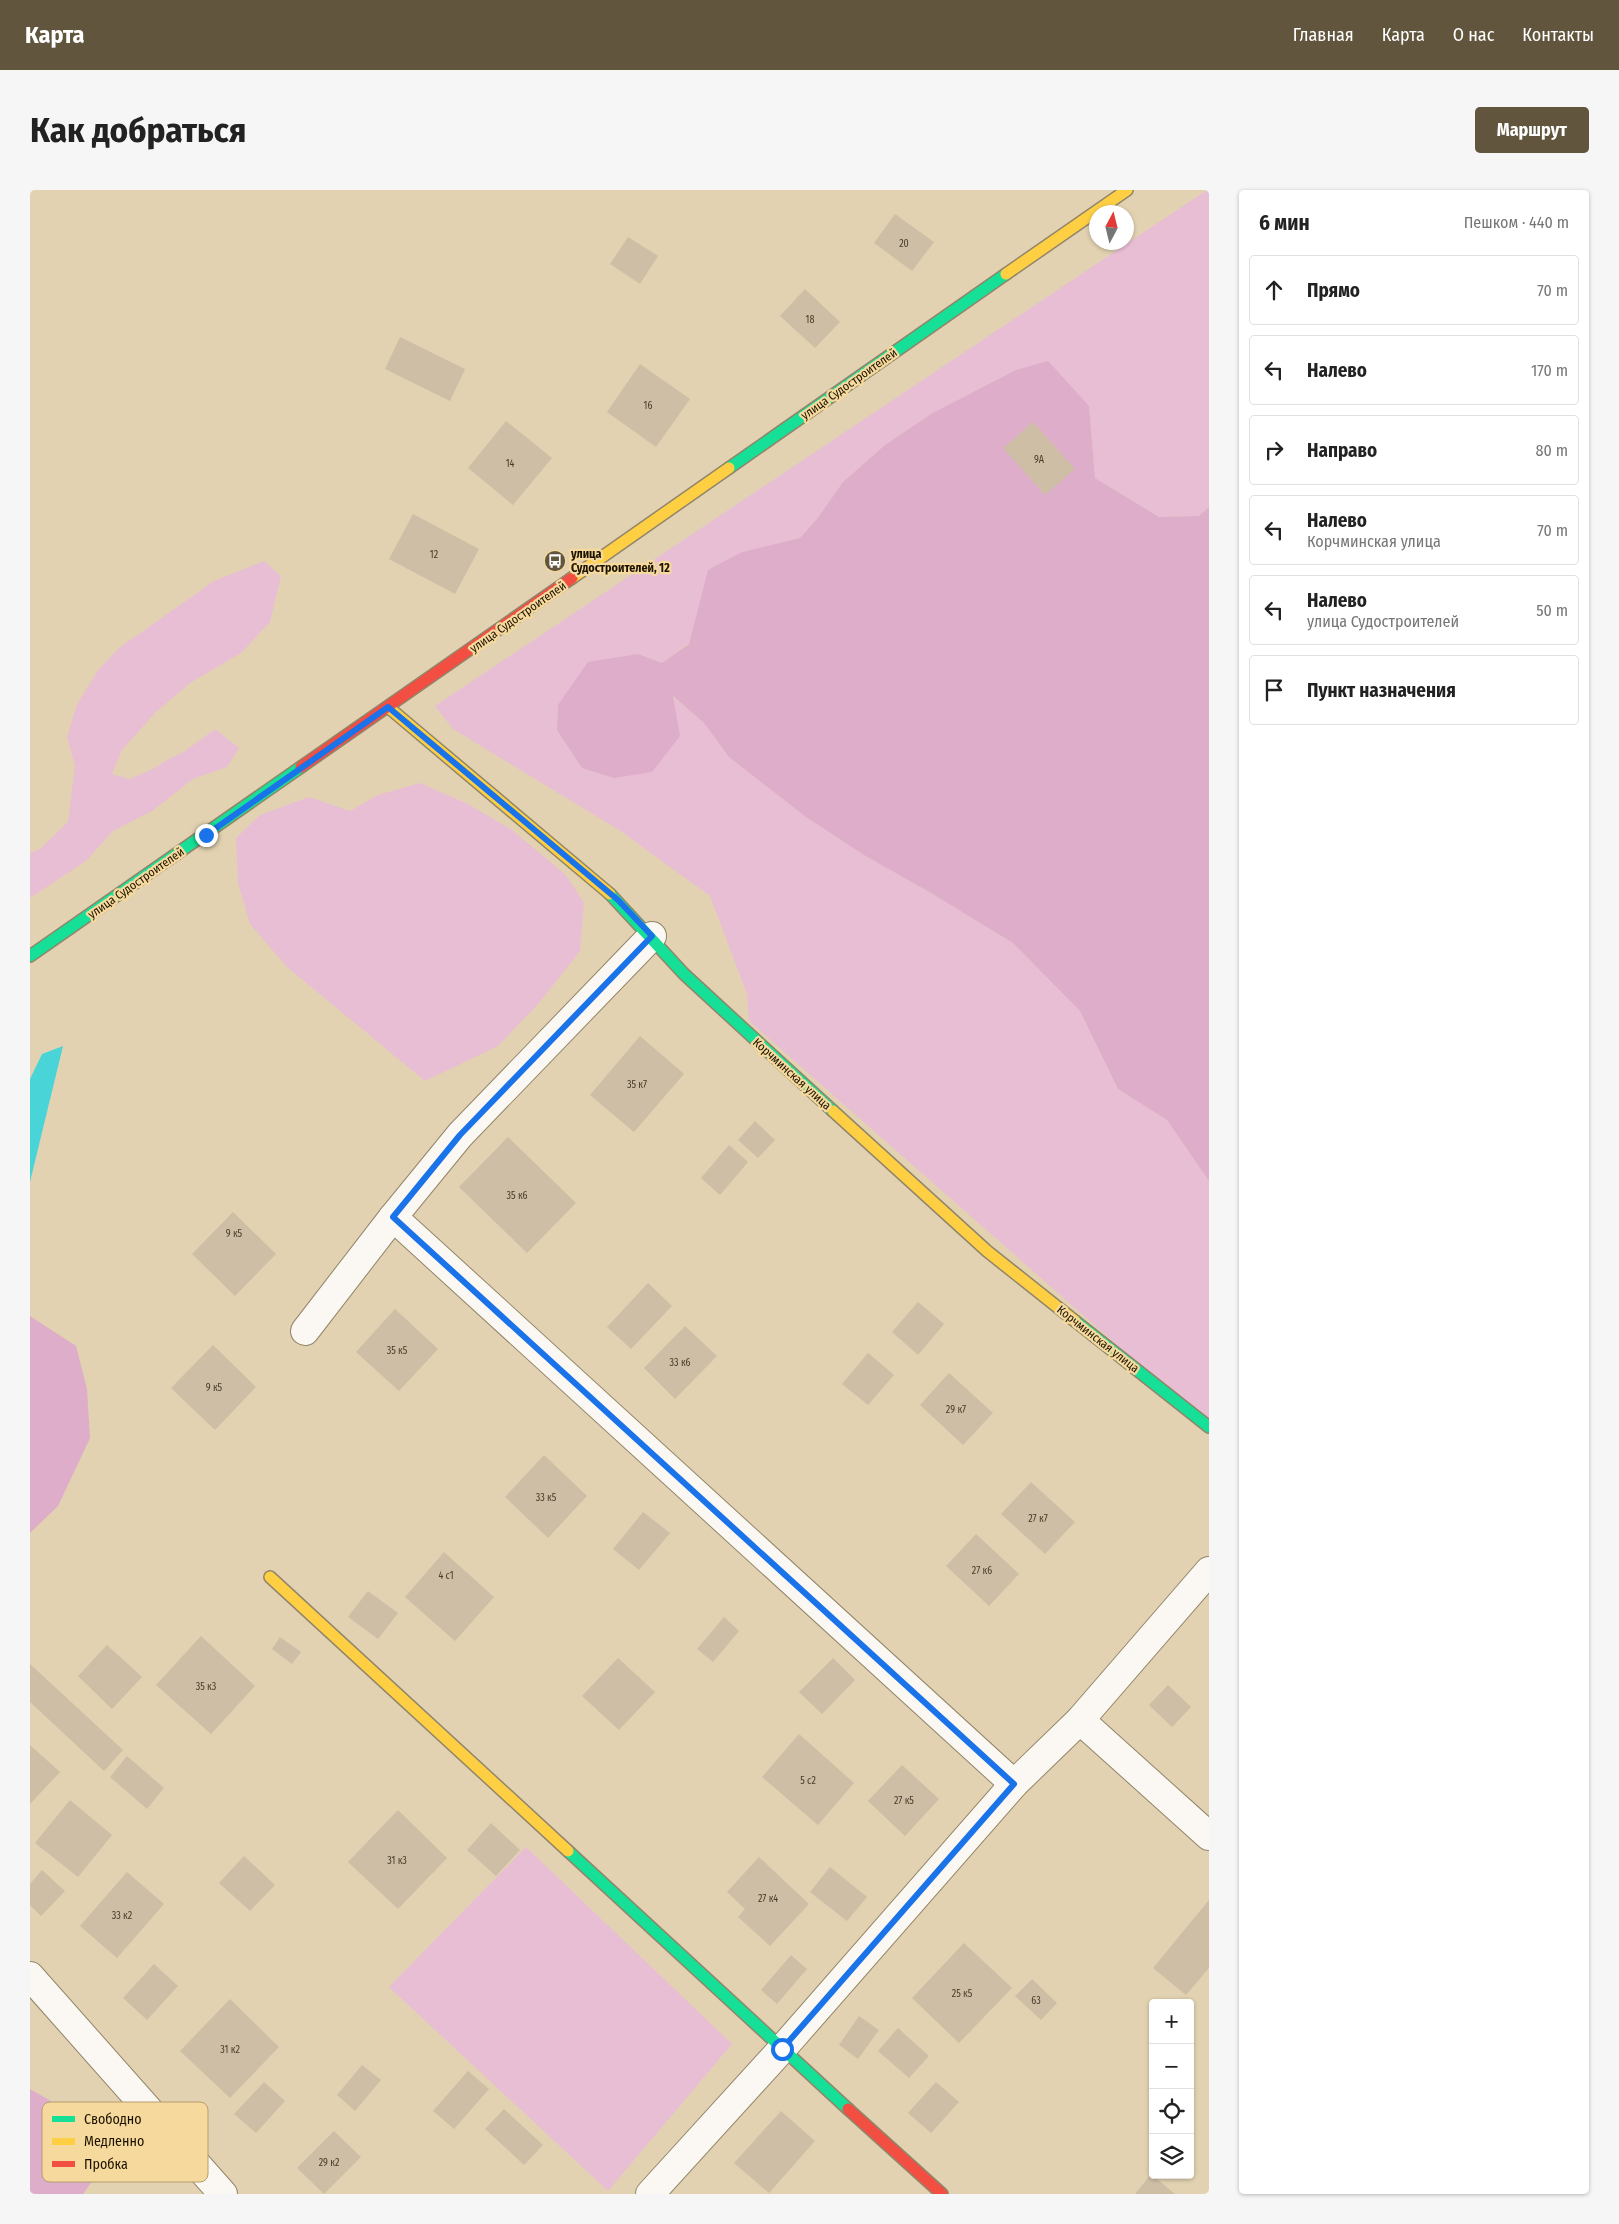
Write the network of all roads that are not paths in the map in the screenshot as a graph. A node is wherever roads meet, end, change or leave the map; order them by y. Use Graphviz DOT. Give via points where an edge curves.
graph roads {
  1 [pos="1127,190"];
  2 [pos="388,707"];
  3 [pos="652,936"];
  4 [pos="30,956"];
  5 [pos="393,1217"];
  6 [pos="305,1331"];
  7 [pos="1209,1427"];
  8 [pos="1209,1572"];
  9 [pos="270,1577"];
  10 [pos="1080,1720"];
  11 [pos="1014,1784"];
  12 [pos="1209,1836"];
  13 [pos="30,1976"];
  14 [pos="782,2049"];
  15 [pos="142,2102"];
  16 [pos="208,2177"];
  17 [pos="223,2194"];
  18 [pos="650,2194"];
  19 [pos="942,2194"];
  1 -- 2 [label="street, улица Судостроителей"];
  2 -- 3 [label="street, Корчминская улица" via="618,900"];
  2 -- 4 [label="street, улица Судостроителей"];
  3 -- 5 [label="street" via="460,1135"];
  3 -- 7 [label="street, Корчминская улица" via="684,974 987,1251"];
  5 -- 6 [label="street"];
  5 -- 11 [label="street"];
  8 -- 10 [label="street"];
  9 -- 14 [label="street"];
  10 -- 11 [label="street"];
  10 -- 12 [label="street"];
  11 -- 14 [label="street"];
  13 -- 15 [label="street"];
  14 -- 18 [label="street"];
  14 -- 19 [label="street"];
  16 -- 17 [label="street"];
}
